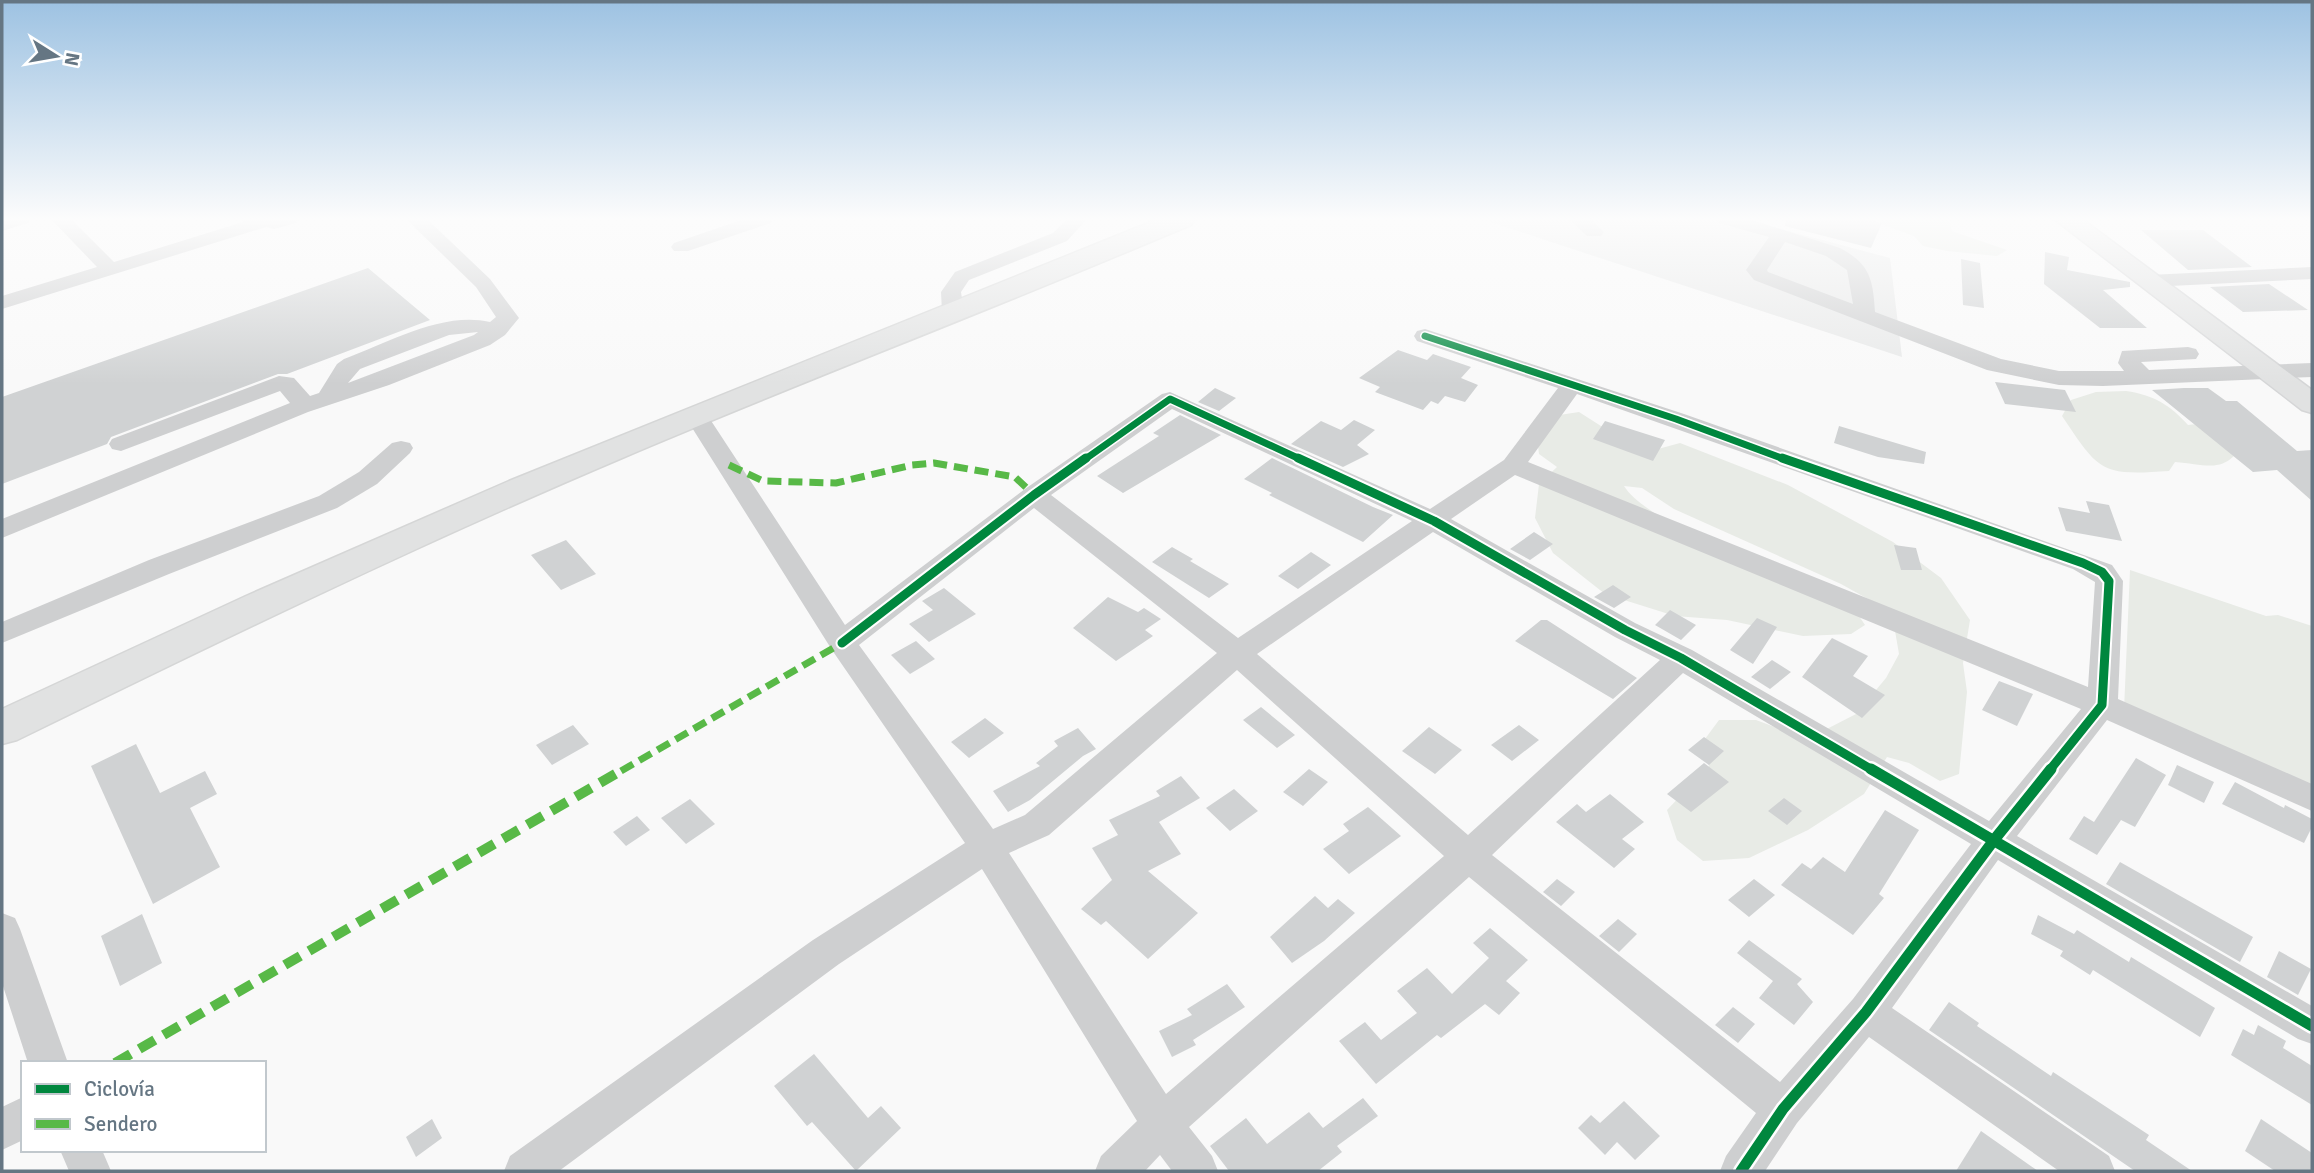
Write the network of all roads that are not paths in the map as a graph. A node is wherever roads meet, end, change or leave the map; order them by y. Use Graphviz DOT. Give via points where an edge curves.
graph roads {
  1 [pos="99,274"];
  2 [pos="474,274"];
  3 [pos="1025,274"];
  4 [pos="1758,274"];
  5 [pos="1857,274"];
  6 [pos="2139,274"];
  7 [pos="2297,274"];
  8 [pos="2149,281"];
  9 [pos="2,303"];
  10 [pos="1864,315"];
  11 [pos="1425,336"];
  12 [pos="2188,354"];
  13 [pos="2312,370"];
  14 [pos="2271,373"];
  15 [pos="2143,377"];
  16 [pos="1572,385"];
  17 [pos="2312,404"];
  18 [pos="300,407"];
  19 [pos="695,415"];
  20 [pos="121,444"];
  21 [pos="401,448"];
  22 [pos="1513,465"];
  23 [pos="1034,495"];
  24 [pos="1434,521"];
  25 [pos="2,529"];
  26 [pos="2,633"];
  27 [pos="842,643"];
  28 [pos="1237,653"];
  29 [pos="1681,657"];
  30 [pos="2102,705"];
  31 [pos="2,728"];
  32 [pos="2312,798"];
  33 [pos="1994,840"];
  34 [pos="987,847"];
  35 [pos="1468,856"];
  36 [pos="2,929"];
  37 [pos="1866,1012"];
  38 [pos="2312,1026"];
  39 [pos="47,1061"];
  40 [pos="1783,1109"];
  41 [pos="21,1118"];
  42 [pos="1162,1124"];
  43 [pos="2,1130"];
  44 [pos="82,1152"];
  45 [pos="90,1171"];
  46 [pos="525,1171"];
  47 [pos="1116,1171"];
  48 [pos="1197,1171"];
  49 [pos="1741,1171"];
  50 [pos="2094,1171"];
  1 -- 9 [label="street"];
  2 -- 18 [label="street" via="508,318 497,330 462,325 352,364 328,398"];
  3 -- 19 [label="highway" via="953,312"];
  4 -- 10 [label="street"];
  5 -- 10 [label="street"];
  6 -- 8 [label="main road"];
  7 -- 8 [label="street"];
  8 -- 14 [label="main road"];
  10 -- 15 [label="street" via="2023,372 2059,378"];
  11 -- 16 [label="street"];
  12 -- 15 [label="street" via="2130,356 2129,363"];
  13 -- 14 [label="street"];
  14 -- 15 [label="street"];
  14 -- 17 [label="main road"];
  16 -- 22 [label="street"];
  16 -- 30 [label="street" via="2102,572 2109,581"];
  18 -- 20 [label="street" via="303,404 286,383 279,383"];
  18 -- 25 [label="street"];
  19 -- 27 [label="street"];
  19 -- 31 [label="highway" via="438,524"];
  21 -- 26 [label="street" via="368,478 328,502"];
  22 -- 24 [label="street"];
  22 -- 30 [label="street"];
  23 -- 24 [label="street" via="1170,399"];
  23 -- 27 [label="street"];
  23 -- 28 [label="street"];
  24 -- 28 [label="street"];
  24 -- 29 [label="street"];
  27 -- 34 [label="street"];
  28 -- 34 [label="street" via="1037,825"];
  28 -- 35 [label="street"];
  29 -- 33 [label="street"];
  29 -- 35 [label="street"];
  30 -- 32 [label="street"];
  30 -- 33 [label="street"];
  33 -- 37 [label="street"];
  33 -- 38 [label="street"];
  34 -- 42 [label="street"];
  34 -- 46 [label="street" via="826,953"];
  35 -- 40 [label="street"];
  35 -- 42 [label="street"];
  36 -- 39 [label="street"];
  37 -- 40 [label="street"];
  37 -- 50 [label="street"];
  40 -- 49 [label="street"];
  41 -- 43 [label="street"];
  42 -- 47 [label="street"];
  42 -- 48 [label="street"];
  44 -- 45 [label="street"];
}
